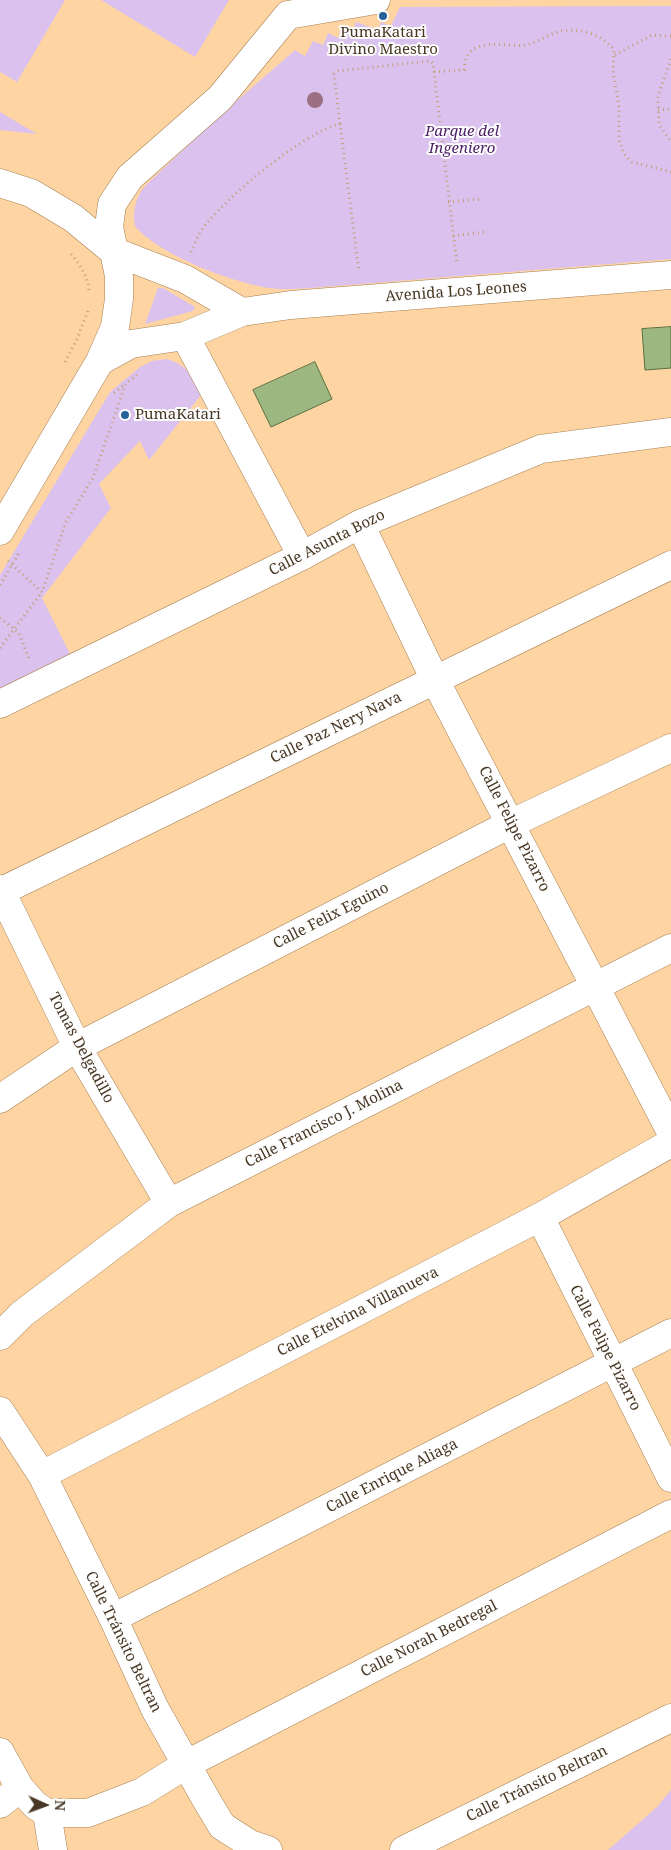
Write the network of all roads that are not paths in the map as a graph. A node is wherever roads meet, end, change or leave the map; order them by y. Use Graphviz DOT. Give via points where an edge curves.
graph roads {
  1 [pos="376,0"];
  2 [pos="285,7"];
  3 [pos="0,183"];
  4 [pos="113,251"];
  5 [pos="671,275"];
  6 [pos="242,312"];
  7 [pos="184,336"];
  8 [pos="100,360"];
  9 [pos="671,432"];
  10 [pos="360,524"];
  11 [pos="0,530"];
  12 [pos="302,556"];
  13 [pos="671,565"];
  14 [pos="435,680"];
  15 [pos="0,704"];
  16 [pos="671,748"];
  17 [pos="512,823"];
  18 [pos="0,891"];
  19 [pos="671,948"];
  20 [pos="594,986"];
  21 [pos="77,1047"];
  22 [pos="0,1099"];
  23 [pos="671,1132"];
  24 [pos="671,1143"];
  25 [pos="169,1203"];
  26 [pos="540,1217"];
  27 [pos="671,1334"];
  28 [pos="0,1336"];
  29 [pos="612,1363"];
  30 [pos="0,1412"];
  31 [pos="42,1475"];
  32 [pos="671,1478"];
  33 [pos="671,1514"];
  34 [pos="113,1618"];
  35 [pos="671,1718"];
  36 [pos="0,1752"];
  37 [pos="187,1764"];
  38 [pos="10,1796"];
  39 [pos="47,1813"];
  40 [pos="53,1850"];
  41 [pos="268,1850"];
  42 [pos="404,1850"];
  1 -- 2 [label="street"];
  2 -- 4 [label="street" via="220,98 130,177 122,188 112,204 109,228"];
  3 -- 4 [label="street" via="31,192 73,218"];
  4 -- 6 [label="street" via="185,279"];
  4 -- 8 [label="street" via="119,276 119,300 115,327"];
  5 -- 6 [label="street, Avenida Los Leones" via="291,305"];
  6 -- 7 [label="street, Avenida Los Leones"];
  7 -- 8 [label="street, Avenida Los Leones" via="131,344"];
  7 -- 12 [label="street"];
  8 -- 11 [label="street"];
  9 -- 10 [label="street, Calle Asunta Bozo" via="541,449"];
  10 -- 12 [label="street, Calle Asunta Bozo"];
  10 -- 14 [label="street, Calle Felipe Pizarro"];
  12 -- 15 [label="street, Calle Asunta Bozo"];
  13 -- 14 [label="street, Calle Paz Nery Nava"];
  14 -- 17 [label="street, Calle Felipe Pizarro"];
  14 -- 18 [label="street, Calle Paz Nery Nava"];
  16 -- 17 [label="street, Calle Felix Eguino"];
  17 -- 20 [label="street, Calle Felipe Pizarro"];
  17 -- 21 [label="street, Calle Felix Eguino"];
  18 -- 21 [label="street, Tomas Delgadillo"];
  19 -- 20 [label="street, Calle Francisco J. Molina"];
  20 -- 23 [label="street, Calle Felipe Pizarro"];
  20 -- 25 [label="street, Calle Francisco J. Molina"];
  21 -- 22 [label="street, Calle Felix Eguino"];
  21 -- 25 [label="street, Tomas Delgadillo"];
  24 -- 26 [label="street, Calle Etelvina Villanueva"];
  25 -- 28 [label="street, Calle Francisco J. Molina" via="22,1314"];
  26 -- 29 [label="street, Calle Felipe Pizarro"];
  26 -- 31 [label="street, Calle Etelvina Villanueva"];
  27 -- 29 [label="street, Calle Enrique Aliaga"];
  29 -- 32 [label="street, Calle Felipe Pizarro"];
  29 -- 34 [label="street, Calle Enrique Aliaga"];
  30 -- 31 [label="street, Calle Tránsito Beltran"];
  31 -- 34 [label="street, Calle Tránsito Beltran"];
  33 -- 37 [label="street, Calle Norah Bedregal"];
  34 -- 37 [label="street, Calle Tránsito Beltran" via="155,1709"];
  35 -- 42 [label="street, Calle Tránsito Beltran"];
  36 -- 38 [label="street"];
  37 -- 39 [label="street, Calle Norah Bedregal" via="142,1792 88,1813"];
  37 -- 41 [label="street, Calle Tránsito Beltran" via="222,1826 250,1844"];
  38 -- 39 [label="street"];
  39 -- 40 [label="street"];
}
